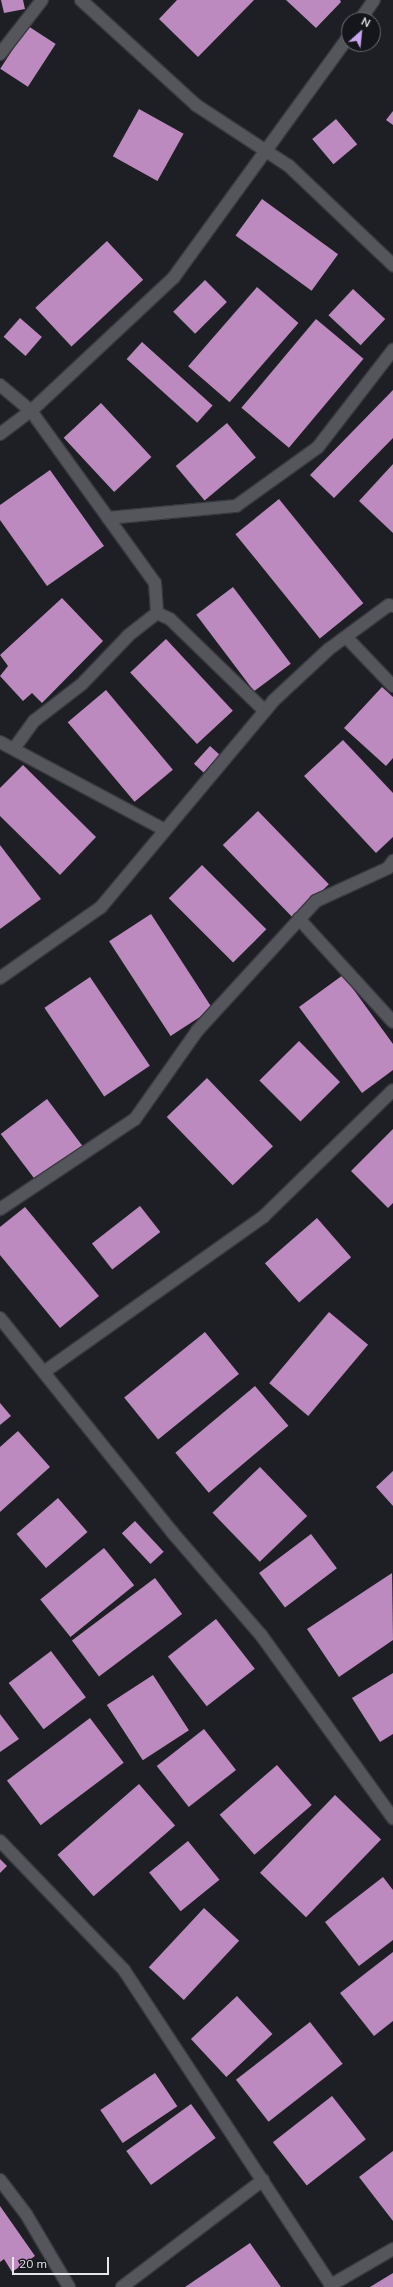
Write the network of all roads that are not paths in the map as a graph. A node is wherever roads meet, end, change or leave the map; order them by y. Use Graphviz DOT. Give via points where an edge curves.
graph roads {
  1 [pos="42,0"];
  2 [pos="80,0"];
  3 [pos="374,0"];
  4 [pos="366,12"];
  5 [pos="341,47"];
  6 [pos="0,54"];
  7 [pos="268,152"];
  8 [pos="393,265"];
  9 [pos="393,350"];
  10 [pos="0,385"];
  11 [pos="31,412"];
  12 [pos="0,434"];
  13 [pos="108,518"];
  14 [pos="393,606"];
  15 [pos="157,613"];
  16 [pos="346,637"];
  17 [pos="393,686"];
  18 [pos="265,710"];
  19 [pos="0,742"];
  20 [pos="14,749"];
  21 [pos="165,830"];
  22 [pos="393,861"];
  23 [pos="299,919"];
  24 [pos="0,978"];
  25 [pos="393,1022"];
  26 [pos="393,1090"];
  27 [pos="0,1209"];
  28 [pos="0,1318"];
  29 [pos="44,1372"];
  30 [pos="393,1818"];
  31 [pos="0,1841"];
  32 [pos="0,2180"];
  33 [pos="263,2180"];
  34 [pos="393,2249"];
  35 [pos="140,2282"];
  36 [pos="332,2286"];
  37 [pos="68,2287"];
  38 [pos="122,2287"];
  1 -- 6 [label="street"];
  2 -- 7 [label="street" via="196,105"];
  3 -- 4 [label="street"];
  5 -- 7 [label="street"];
  7 -- 8 [label="street" via="289,166"];
  7 -- 11 [label="street" via="174,277"];
  9 -- 13 [label="street" via="318,448 236,506"];
  10 -- 11 [label="street"];
  11 -- 12 [label="street"];
  11 -- 13 [label="street"];
  13 -- 15 [label="street" via="155,584"];
  14 -- 16 [label="street" via="389,605"];
  15 -- 18 [label="street" via="170,619"];
  15 -- 20 [label="street" via="128,636 82,684 34,721"];
  16 -- 17 [label="street"];
  16 -- 18 [label="street"];
  18 -- 21 [label="street"];
  19 -- 20 [label="street"];
  20 -- 21 [label="street"];
  21 -- 24 [label="street" via="101,907"];
  22 -- 23 [label="street" via="388,868 316,901"];
  23 -- 25 [label="street"];
  23 -- 27 [label="street" via="197,1031 135,1119"];
  26 -- 29 [label="street" via="264,1216"];
  28 -- 29 [label="street"];
  29 -- 30 [label="street" via="172,1532 261,1635"];
  31 -- 33 [label="street" via="124,1970 192,2080"];
  32 -- 37 [label="street" via="26,2214"];
  33 -- 35 [label="street"];
  33 -- 36 [label="street"];
  34 -- 36 [label="street"];
  35 -- 38 [label="street"];
}
